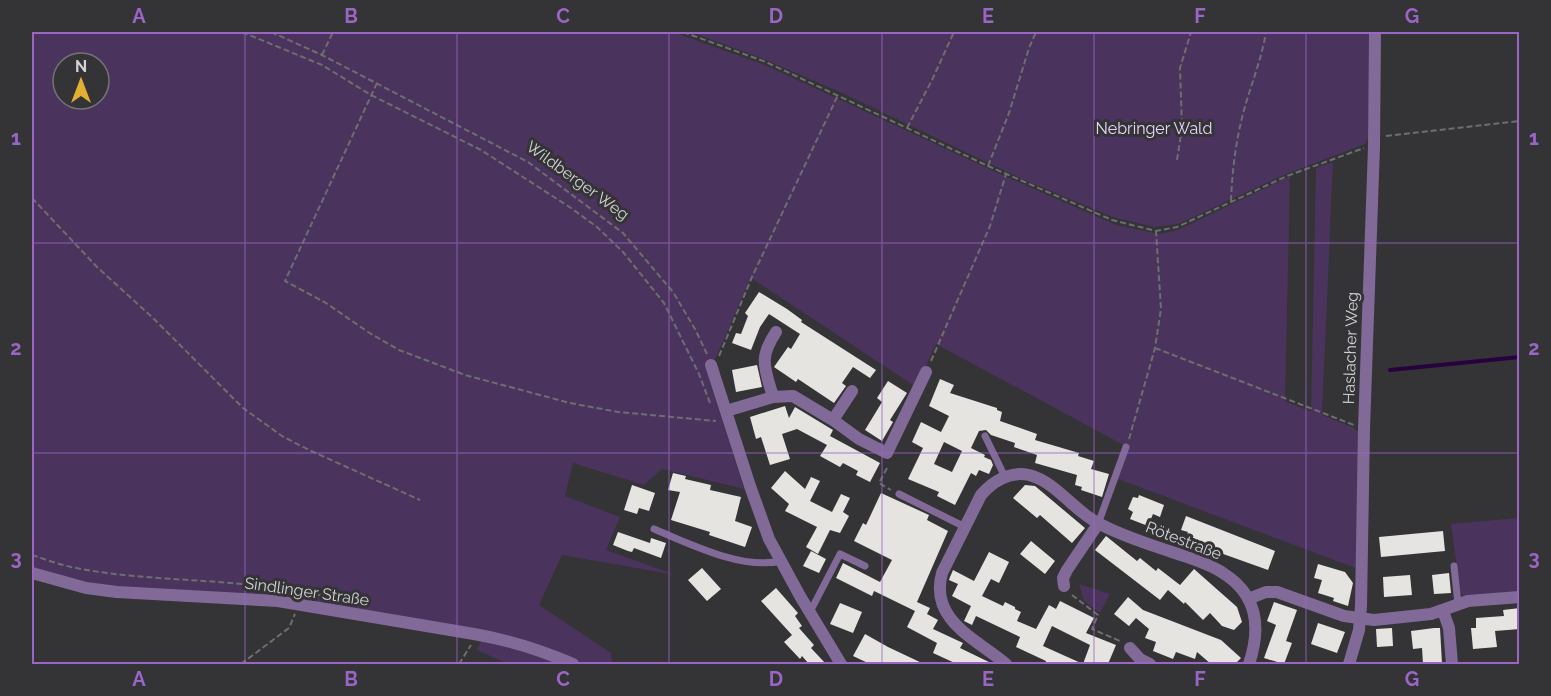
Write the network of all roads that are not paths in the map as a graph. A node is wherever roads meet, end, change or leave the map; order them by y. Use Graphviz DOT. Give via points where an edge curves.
graph roads {
  1 [pos="1375,32"];
  2 [pos="776,332"];
  3 [pos="711,365"];
  4 [pos="926,372"];
  5 [pos="852,391"];
  6 [pos="773,397"];
  7 [pos="724,417"];
  8 [pos="834,420"];
  9 [pos="986,436"];
  10 [pos="1126,447"];
  11 [pos="1005,477"];
  12 [pos="899,494"];
  13 [pos="1098,524"];
  14 [pos="965,526"];
  15 [pos="654,529"];
  16 [pos="781,561"];
  17 [pos="865,566"];
  18 [pos="1454,566"];
  19 [pos="32,573"];
  20 [pos="1064,586"];
  21 [pos="1520,597"];
  22 [pos="1248,599"];
  23 [pos="1458,604"];
  24 [pos="1443,611"];
  25 [pos="810,612"];
  26 [pos="1361,619"];
  27 [pos="1130,648"];
  28 [pos="573,664"];
  29 [pos="841,664"];
  30 [pos="1006,664"];
  31 [pos="1150,664"];
  32 [pos="1249,664"];
  33 [pos="1349,664"];
  34 [pos="1452,664"];
  1 -- 26 [label="street, Haslacher Weg"];
  2 -- 6 [label="street" via="767,345 763,363"];
  3 -- 7 [label="street"];
  4 -- 8 [label="street" via="887,453"];
  5 -- 8 [label="street"];
  6 -- 7 [label="street"];
  6 -- 8 [label="street" via="793,396"];
  7 -- 16 [label="street" via="763,524"];
  9 -- 11 [label="lane"];
  10 -- 13 [label="lane"];
  11 -- 13 [label="street, Rötestraße" via="1016,474 1038,478"];
  11 -- 14 [label="street" via="988,486"];
  12 -- 14 [label="lane"];
  13 -- 20 [label="street" via="1067,570"];
  13 -- 22 [label="street, Rötestraße" via="1222,572"];
  14 -- 30 [label="street" via="939,583 942,607 956,625"];
  15 -- 16 [label="lane" via="734,558 764,564"];
  16 -- 25 [label="street"];
  17 -- 25 [label="lane" via="840,554"];
  18 -- 23 [label="lane"];
  19 -- 28 [label="street, Sindlinger Straße" via="117,592 279,601 504,640"];
  21 -- 23 [label="street"];
  22 -- 26 [label="street" via="1277,592"];
  22 -- 32 [label="street, Rötestraße" via="1257,629"];
  23 -- 24 [label="street"];
  24 -- 26 [label="street"];
  24 -- 34 [label="street" via="1449,628"];
  25 -- 29 [label="street"];
  26 -- 33 [label="street, Haslacher Weg"];
  27 -- 31 [label="street"];
}
